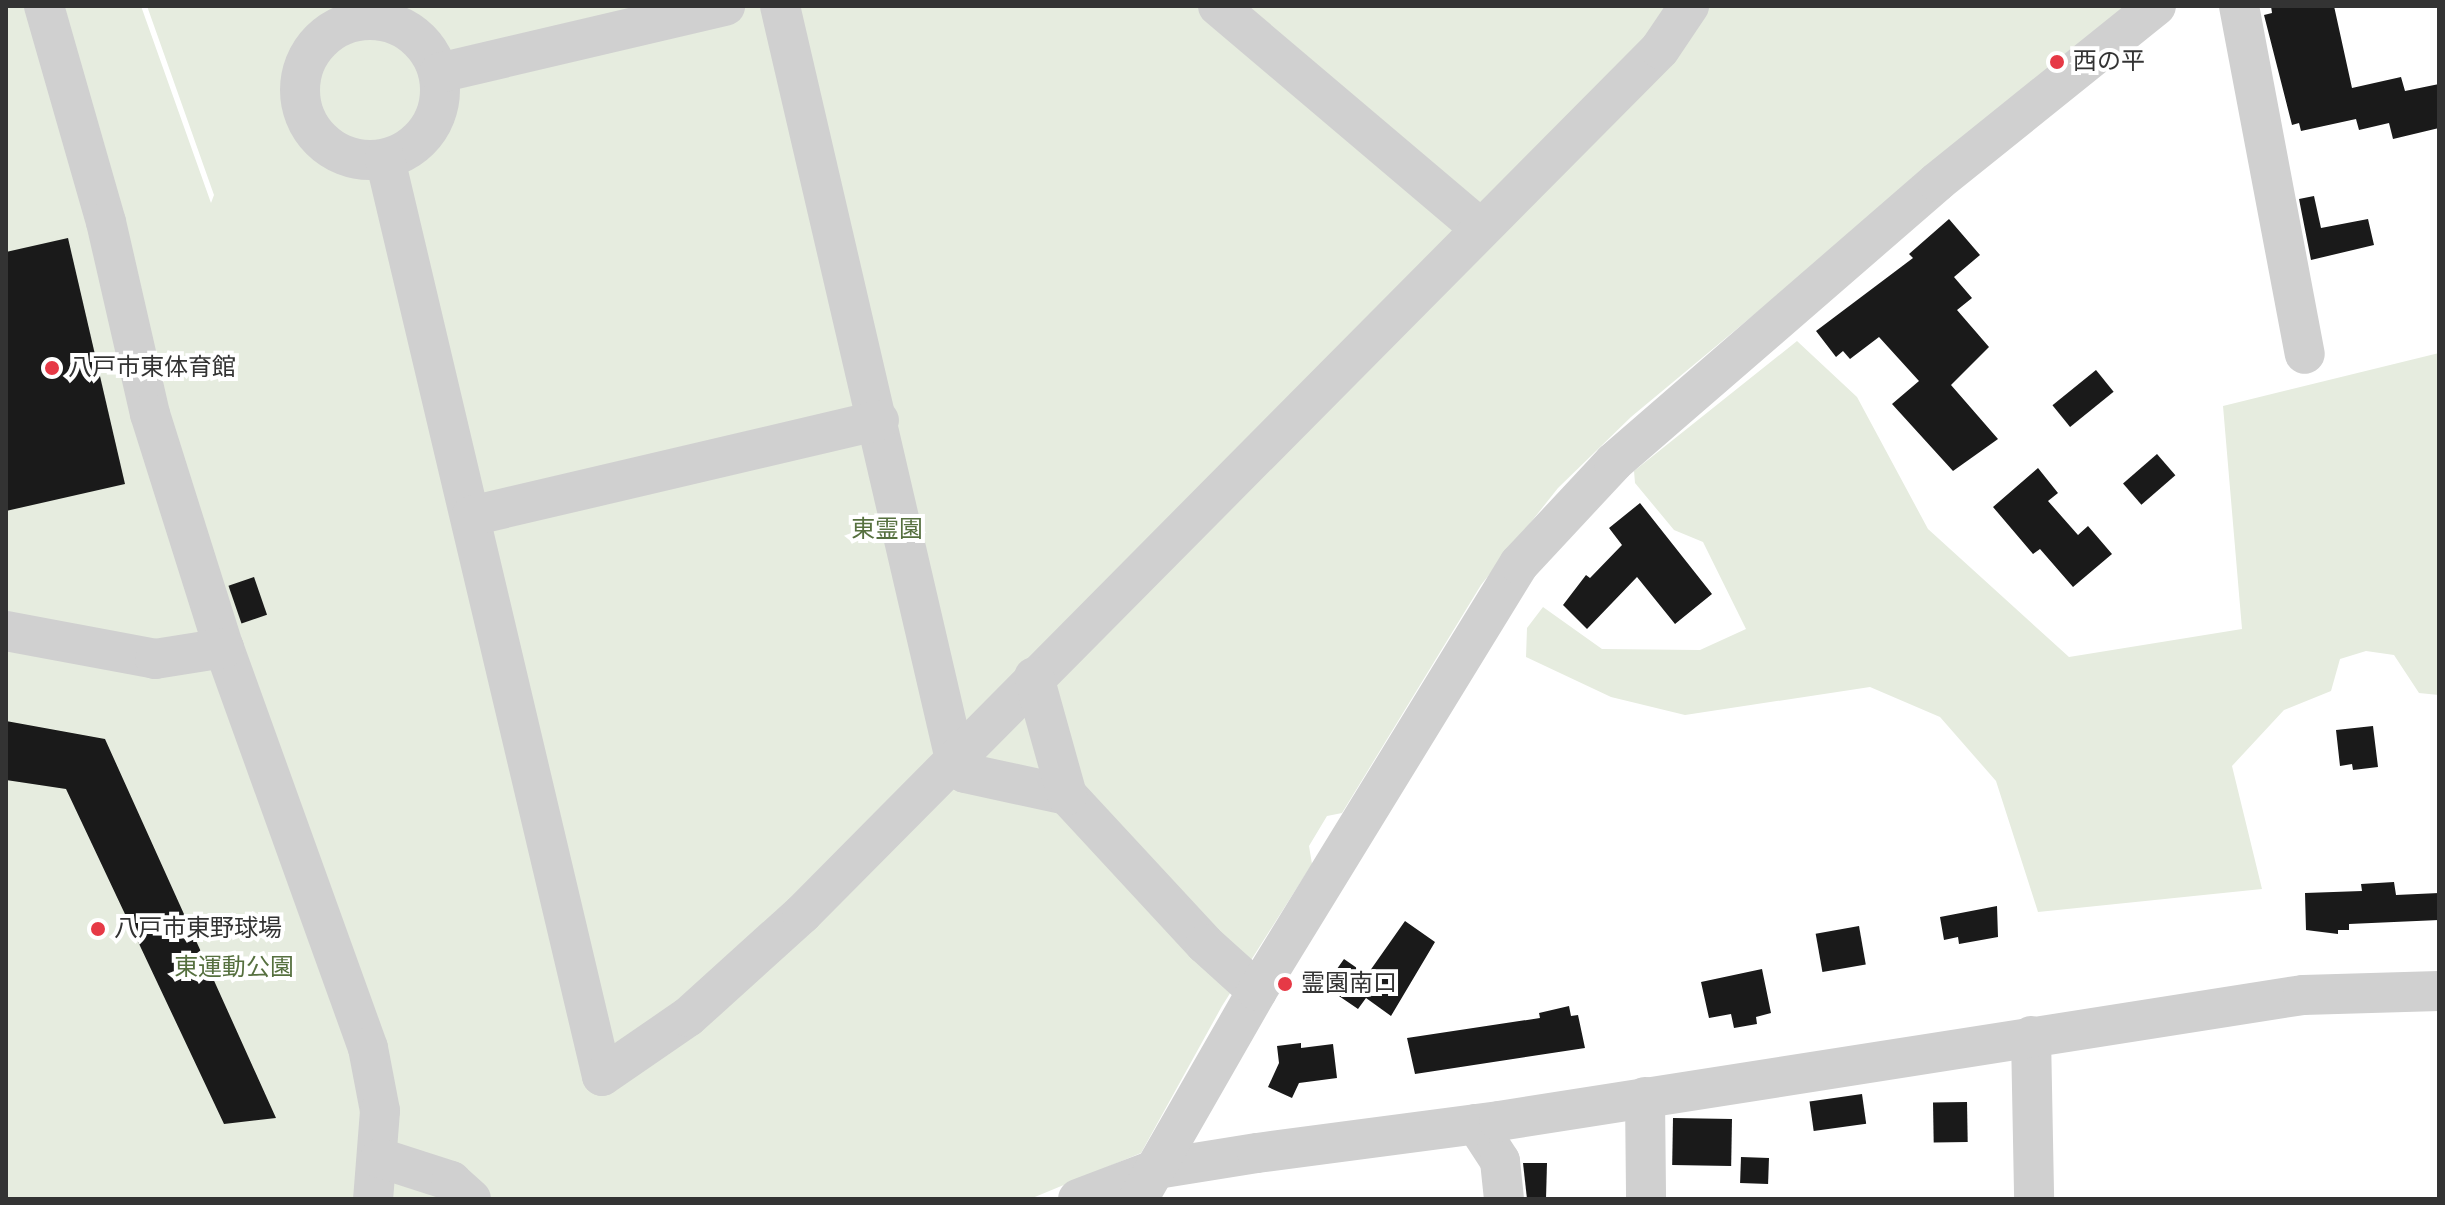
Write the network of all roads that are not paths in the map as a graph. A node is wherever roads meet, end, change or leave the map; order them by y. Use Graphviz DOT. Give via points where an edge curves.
graph roads {
  1 [pos="44,6"];
  2 [pos="725,6"];
  3 [pos="780,6"];
  4 [pos="1218,6"];
  5 [pos="1689,6"];
  6 [pos="2156,6"];
  7 [pos="2239,6"];
  8 [pos="353,14"];
  9 [pos="439,73"];
  10 [pos="385,159"];
  11 [pos="1480,228"];
  12 [pos="2305,354"];
  13 [pos="879,420"];
  14 [pos="471,516"];
  15 [pos="6,631"];
  16 [pos="224,648"];
  17 [pos="1034,677"];
  18 [pos="955,759"];
  19 [pos="1067,795"];
  20 [pos="1257,991"];
  21 [pos="2439,991"];
  22 [pos="2031,1036"];
  23 [pos="1645,1097"];
  24 [pos="1476,1124"];
  25 [pos="380,1158"];
  26 [pos="1148,1184"];
  27 [pos="373,1199"];
  28 [pos="471,1199"];
  29 [pos="1078,1199"];
  30 [pos="1504,1199"];
  31 [pos="1646,1199"];
  32 [pos="2034,1199"];
  1 -- 16 [label="street" via="106,222 150,414"];
  2 -- 9 [label="street"];
  3 -- 13 [label="street"];
  4 -- 11 [label="street"];
  5 -- 11 [label="street" via="1660,49"];
  6 -- 20 [label="street" via="1937,182 1614,462 1519,564"];
  7 -- 12 [label="street"];
  8 -- 9 [label="street" via="410,32 433,57"];
  8 -- 10 [label="street" via="307,58 299,90 301,107 312,130 330,148 361,160"];
  9 -- 10 [label="street" via="439,107 433,123 410,149"];
  10 -- 14 [label="street"];
  11 -- 17 [label="street"];
  13 -- 14 [label="street"];
  13 -- 18 [label="street"];
  14 -- 18 [label="street" via="602,1076 688,1017 802,914"];
  15 -- 16 [label="street" via="155,659"];
  16 -- 25 [label="street" via="368,1048 380,1111"];
  17 -- 18 [label="street"];
  17 -- 19 [label="street"];
  18 -- 19 [label="street" via="965,773"];
  19 -- 20 [label="street" via="1205,944"];
  20 -- 26 [label="street"];
  21 -- 22 [label="street" via="2303,995"];
  22 -- 23 [label="street"];
  22 -- 32 [label="street"];
  23 -- 24 [label="street"];
  23 -- 31 [label="street"];
  24 -- 26 [label="street"];
  24 -- 30 [label="street" via="1500,1161"];
  25 -- 27 [label="street"];
  25 -- 28 [label="street" via="451,1181"];
  26 -- 29 [label="street"];
}
